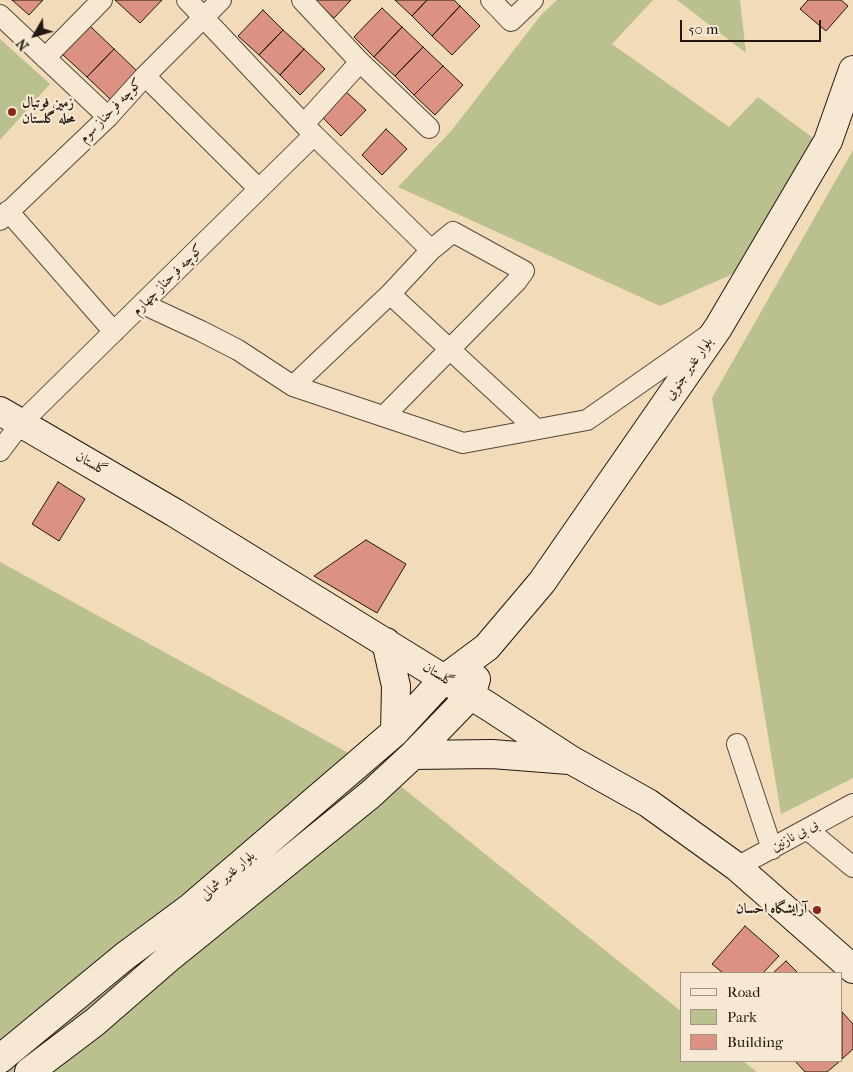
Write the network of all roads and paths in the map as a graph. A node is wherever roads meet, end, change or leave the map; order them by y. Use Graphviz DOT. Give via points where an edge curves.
graph roads {
  1 [pos="102,0"];
  2 [pos="187,0"];
  3 [pos="220,0"];
  4 [pos="302,0"];
  5 [pos="491,0"];
  6 [pos="534,0"];
  7 [pos="0,15"];
  8 [pos="204,18"];
  9 [pos="45,58"];
  10 [pos="360,62"];
  11 [pos="853,70"];
  12 [pos="145,76"];
  13 [pos="108,117"];
  14 [pos="429,128"];
  15 [pos="309,129"];
  16 [pos="259,189"];
  17 [pos="4,216"];
  18 [pos="431,250"];
  19 [pos="390,294"];
  20 [pos="143,304"];
  21 [pos="718,328"];
  22 [pos="114,332"];
  23 [pos="450,350"];
  24 [pos="293,386"];
  25 [pos="384,416"];
  26 [pos="10,417"];
  27 [pos="536,429"];
  28 [pos="0,451"];
  29 [pos="386,642"];
  30 [pos="487,647"];
  31 [pos="444,679"];
  32 [pos="471,695"];
  33 [pos="395,732"];
  34 [pos="737,744"];
  35 [pos="413,755"];
  36 [pos="571,760"];
  37 [pos="853,804"];
  38 [pos="807,830"];
  39 [pos="772,849"];
  40 [pos="737,867"];
  41 [pos="853,867"];
  42 [pos="853,969"];
  43 [pos="0,1059"];
  44 [pos="29,1072"];
  1 -- 9 [label="street"];
  2 -- 8 [label="street"];
  3 -- 8 [label="street, کوچه فرحناز سوم"];
  4 -- 10 [label="street"];
  5 -- 6 [label="street" via="511,21"];
  7 -- 9 [label="street"];
  8 -- 12 [label="street, کوچه فرحناز سوم"];
  8 -- 15 [label="street"];
  9 -- 13 [label="street"];
  10 -- 14 [label="street"];
  10 -- 15 [label="street, کوچه فرحناز چهارم"];
  11 -- 21 [label="main road, بلوار غدیر جنوبی" via="828,141"];
  12 -- 13 [label="street, کوچه فرحناز سوم"];
  12 -- 16 [label="street"];
  13 -- 17 [label="street, کوچه فرحناز سوم"];
  15 -- 16 [label="street, کوچه فرحناز چهارم"];
  15 -- 18 [label="street"];
  16 -- 20 [label="street, کوچه فرحناز چهارم"];
  17 -- 22 [label="street"];
  18 -- 19 [label="street"];
  18 -- 23 [label="street" via="453,232 524,271"];
  19 -- 23 [label="street"];
  19 -- 24 [label="street"];
  20 -- 22 [label="street, کوچه فرحناز چهارم"];
  20 -- 24 [label="street" via="238,350"];
  21 -- 27 [label="street" via="587,420"];
  21 -- 30 [label="main road, بلوار غدیر جنوبی" via="542,582"];
  22 -- 26 [label="street, کوچه فرحناز چهارم"];
  23 -- 25 [label="street"];
  23 -- 27 [label="street"];
  24 -- 25 [label="street"];
  25 -- 27 [label="street" via="463,443"];
  26 -- 28 [label="street, کوچه فرحناز چهارم"];
  26 -- 29 [label="main road, گلستان"];
  29 -- 31 [label="main road, گلستان"];
  29 -- 33 [label="main road" via="396,686"];
  30 -- 31 [label="main road, بلوار غدیر جنوبی"];
  30 -- 32 [label="main road, بلوار غدیر جنوبی"];
  31 -- 32 [label="main road, گلستان"];
  31 -- 33 [label="main road, بلوار غدیر شمالی"];
  32 -- 35 [label="main road, بلوار غدیر شمالی"];
  32 -- 36 [label="main road, گلستان"];
  33 -- 43 [label="main road, بلوار غدیر شمالی" via="192,907 125,956"];
  34 -- 39 [label="street"];
  35 -- 36 [label="main road" via="492,754"];
  35 -- 44 [label="main road, بلوار غدیر شمالی" via="371,794 95,1022"];
  36 -- 40 [label="main road, گلستان" via="648,803"];
  37 -- 38 [label="street, بی بی نازنین"];
  38 -- 39 [label="street, بی بی نازنین"];
  38 -- 41 [label="street"];
  39 -- 40 [label="street, بی بی نازنین"];
  40 -- 42 [label="main road, گلستان"];
}
